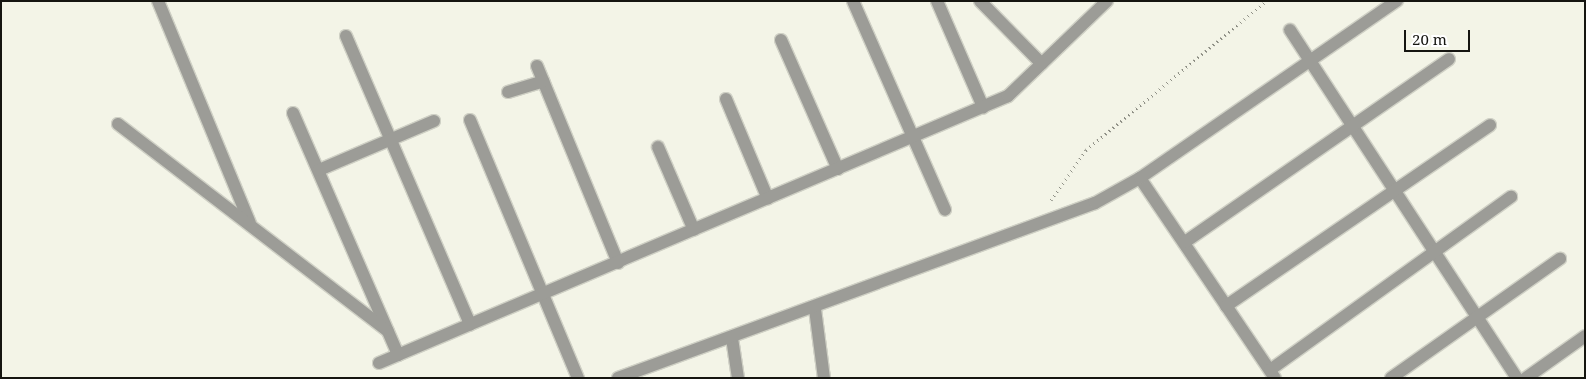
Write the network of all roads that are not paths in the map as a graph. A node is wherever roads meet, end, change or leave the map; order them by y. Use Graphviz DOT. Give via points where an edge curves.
graph roads {
  1 [pos="158,1"];
  2 [pos="854,1"];
  3 [pos="937,1"];
  4 [pos="980,1"];
  5 [pos="1398,1"];
  6 [pos="1098,4"];
  7 [pos="1290,30"];
  8 [pos="346,36"];
  9 [pos="781,40"];
  10 [pos="1449,59"];
  11 [pos="1310,60"];
  12 [pos="1042,64"];
  13 [pos="538,66"];
  14 [pos="543,81"];
  15 [pos="508,92"];
  16 [pos="726,99"];
  17 [pos="982,107"];
  18 [pos="293,113"];
  19 [pos="470,120"];
  20 [pos="434,121"];
  21 [pos="118,124"];
  22 [pos="1353,124"];
  23 [pos="1490,125"];
  24 [pos="910,138"];
  25 [pos="390,139"];
  26 [pos="658,147"];
  27 [pos="838,169"];
  28 [pos="318,170"];
  29 [pos="1140,178"];
  30 [pos="1395,190"];
  31 [pos="1511,197"];
  32 [pos="768,199"];
  33 [pos="945,210"];
  34 [pos="251,226"];
  35 [pos="694,230"];
  36 [pos="1185,242"];
  37 [pos="1435,253"];
  38 [pos="1560,259"];
  39 [pos="618,263"];
  40 [pos="543,294"];
  41 [pos="1226,306"];
  42 [pos="815,309"];
  43 [pos="1476,316"];
  44 [pos="470,324"];
  45 [pos="388,331"];
  46 [pos="1585,336"];
  47 [pos="732,338"];
  48 [pos="398,355"];
  49 [pos="379,363"];
  50 [pos="632,374"];
  51 [pos="1273,374"];
  52 [pos="578,378"];
  53 [pos="618,378"];
  54 [pos="738,378"];
  55 [pos="824,378"];
  56 [pos="1390,378"];
  57 [pos="1517,378"];
  58 [pos="1526,378"];
  1 -- 34 [label="street"];
  2 -- 24 [label="street"];
  3 -- 17 [label="street"];
  4 -- 12 [label="street"];
  5 -- 11 [label="street"];
  6 -- 12 [label="street"];
  7 -- 11 [label="street"];
  8 -- 25 [label="street"];
  9 -- 27 [label="street"];
  10 -- 22 [label="street"];
  11 -- 22 [label="street"];
  11 -- 29 [label="street"];
  12 -- 17 [label="street" via="1008,96"];
  13 -- 14 [label="street"];
  14 -- 15 [label="street"];
  14 -- 39 [label="street"];
  16 -- 32 [label="street"];
  17 -- 24 [label="street"];
  18 -- 28 [label="street"];
  19 -- 40 [label="street"];
  20 -- 25 [label="street"];
  21 -- 34 [label="street"];
  22 -- 30 [label="street"];
  22 -- 36 [label="street"];
  23 -- 30 [label="street"];
  24 -- 27 [label="street"];
  24 -- 33 [label="street"];
  25 -- 28 [label="street"];
  25 -- 44 [label="street"];
  26 -- 35 [label="street"];
  27 -- 32 [label="street"];
  28 -- 45 [label="street"];
  29 -- 36 [label="street"];
  29 -- 42 [label="street" via="1095,203"];
  30 -- 37 [label="street"];
  30 -- 41 [label="street"];
  31 -- 37 [label="street"];
  32 -- 35 [label="street"];
  34 -- 45 [label="street"];
  35 -- 39 [label="street"];
  36 -- 41 [label="street"];
  37 -- 43 [label="street"];
  37 -- 51 [label="street"];
  38 -- 43 [label="street"];
  39 -- 40 [label="street"];
  40 -- 44 [label="street"];
  40 -- 52 [label="street"];
  41 -- 51 [label="street"];
  42 -- 47 [label="street"];
  42 -- 55 [label="street"];
  43 -- 56 [label="street"];
  43 -- 57 [label="street"];
  44 -- 48 [label="street"];
  45 -- 48 [label="street"];
  46 -- 58 [label="street"];
  47 -- 50 [label="street"];
  47 -- 54 [label="street"];
  48 -- 49 [label="street"];
  50 -- 53 [label="street"];
}
